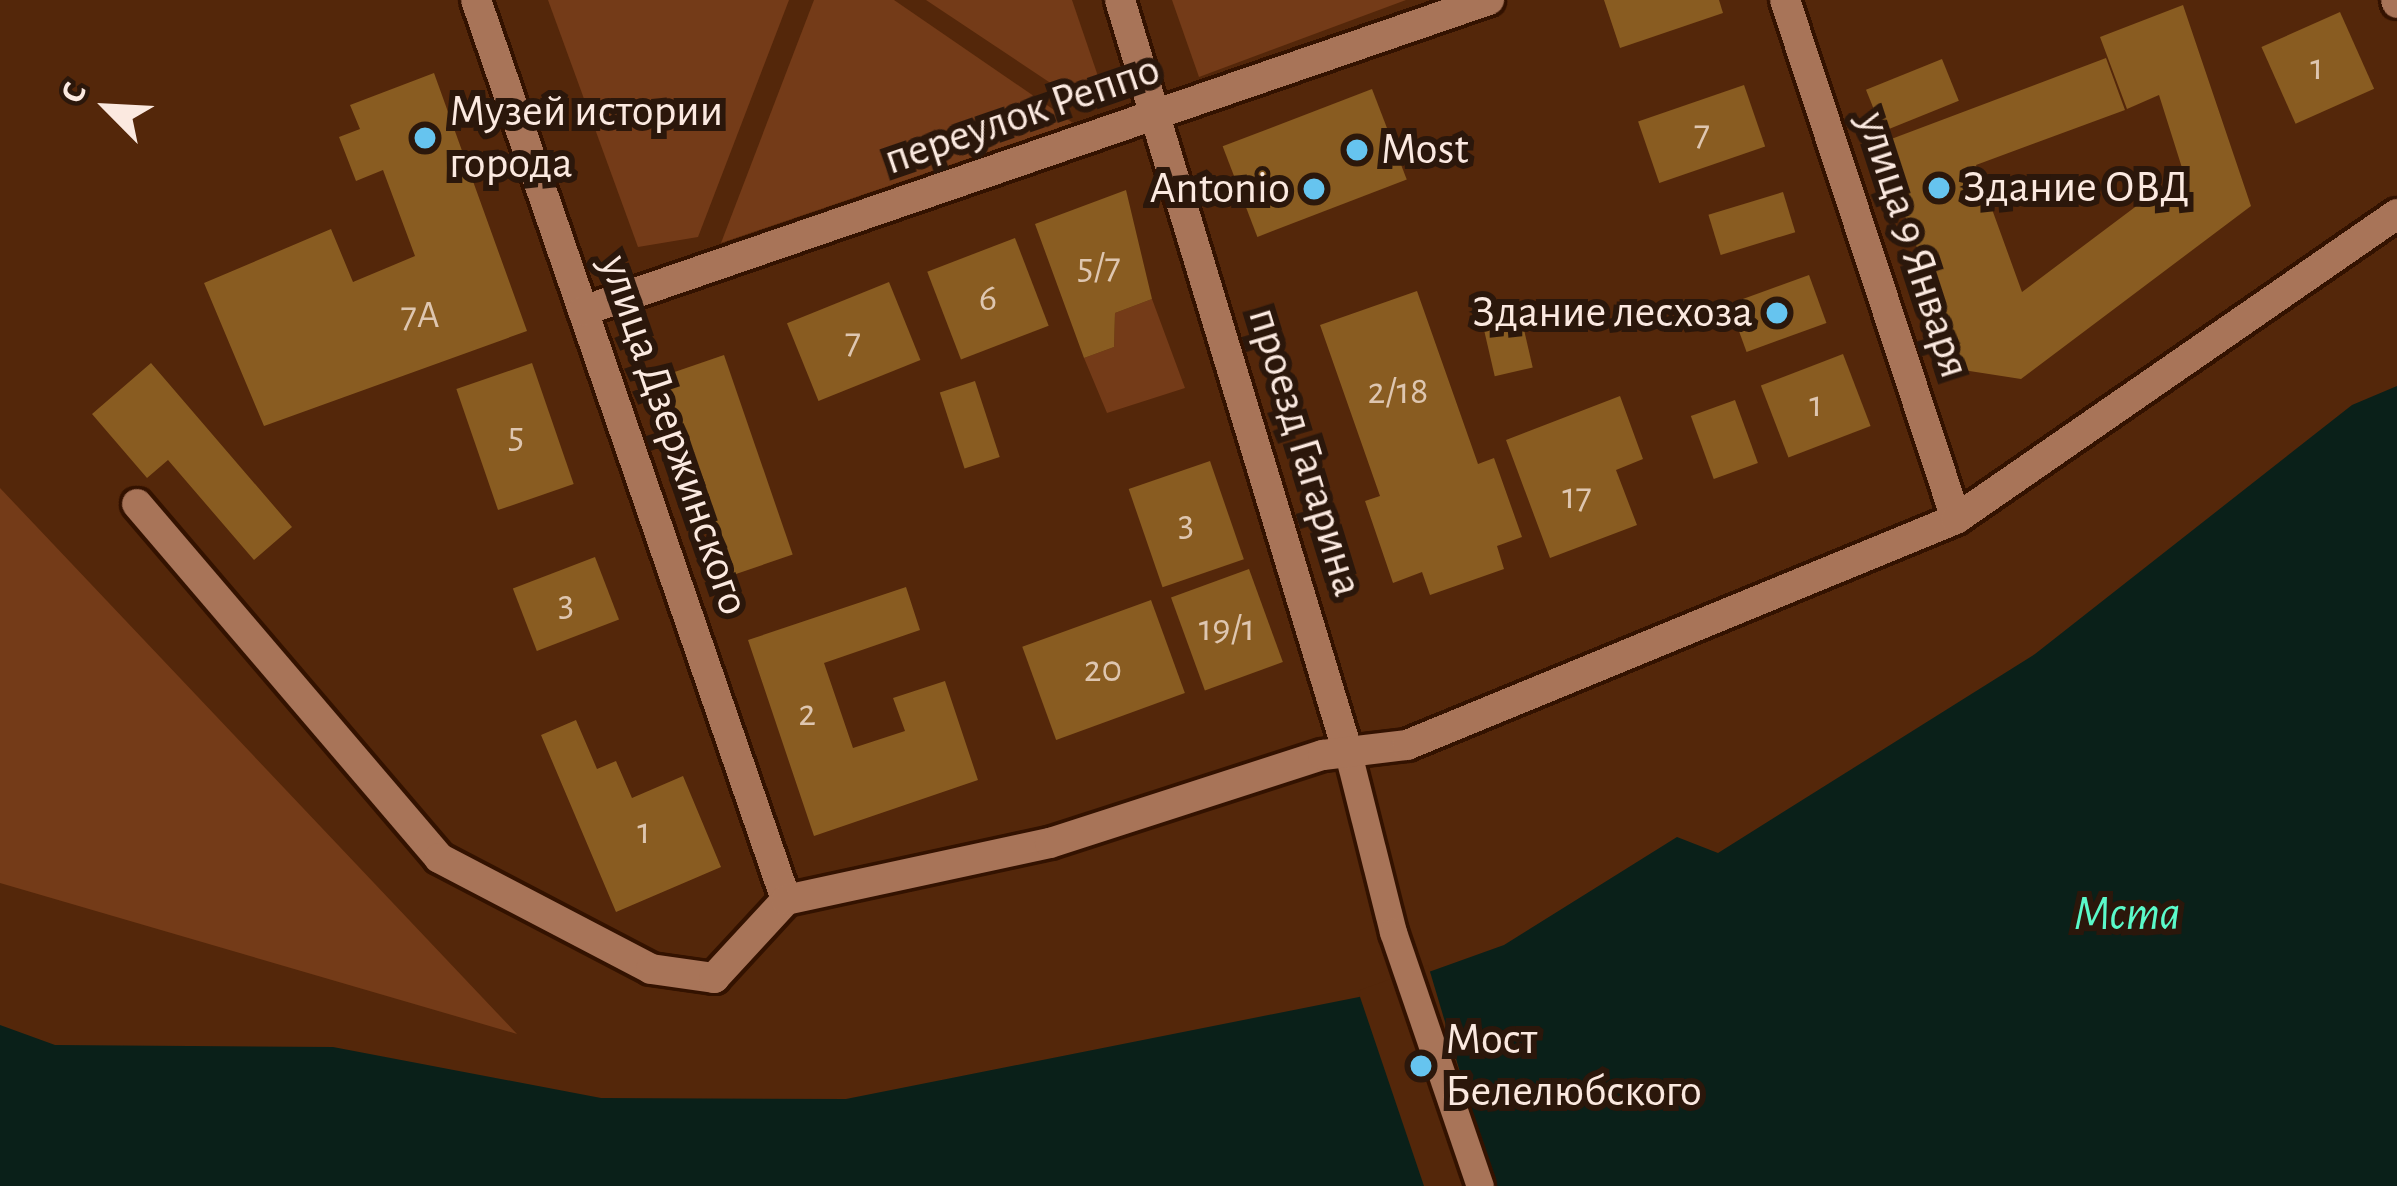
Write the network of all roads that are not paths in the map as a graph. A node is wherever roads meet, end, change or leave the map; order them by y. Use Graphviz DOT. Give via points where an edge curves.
graph roads {
  1 [pos="476,0"];
  2 [pos="1120,0"];
  3 [pos="1489,0"];
  4 [pos="1785,0"];
  5 [pos="1159,117"];
  6 [pos="2397,214"];
  7 [pos="583,311"];
  8 [pos="137,504"];
  9 [pos="1956,519"];
  10 [pos="1348,753"];
  11 [pos="786,900"];
  12 [pos="1480,1186"];
  1 -- 7 [label="street, улица Дзержинского"];
  2 -- 5 [label="street, проезд Гагарина"];
  3 -- 5 [label="street, переулок Реппо"];
  4 -- 9 [label="street, улица 9 Января"];
  5 -- 7 [label="street, переулок Реппо"];
  5 -- 10 [label="street, проезд Гагарина"];
  6 -- 9 [label="street"];
  7 -- 11 [label="street, улица Дзержинского"];
  8 -- 11 [label="street" via="440,857 651,969 714,977"];
  9 -- 10 [label="street" via="1407,745"];
  10 -- 11 [label="street" via="1050,843"];
  10 -- 12 [label="street, проезд Гагарина" via="1393,932"];
}
